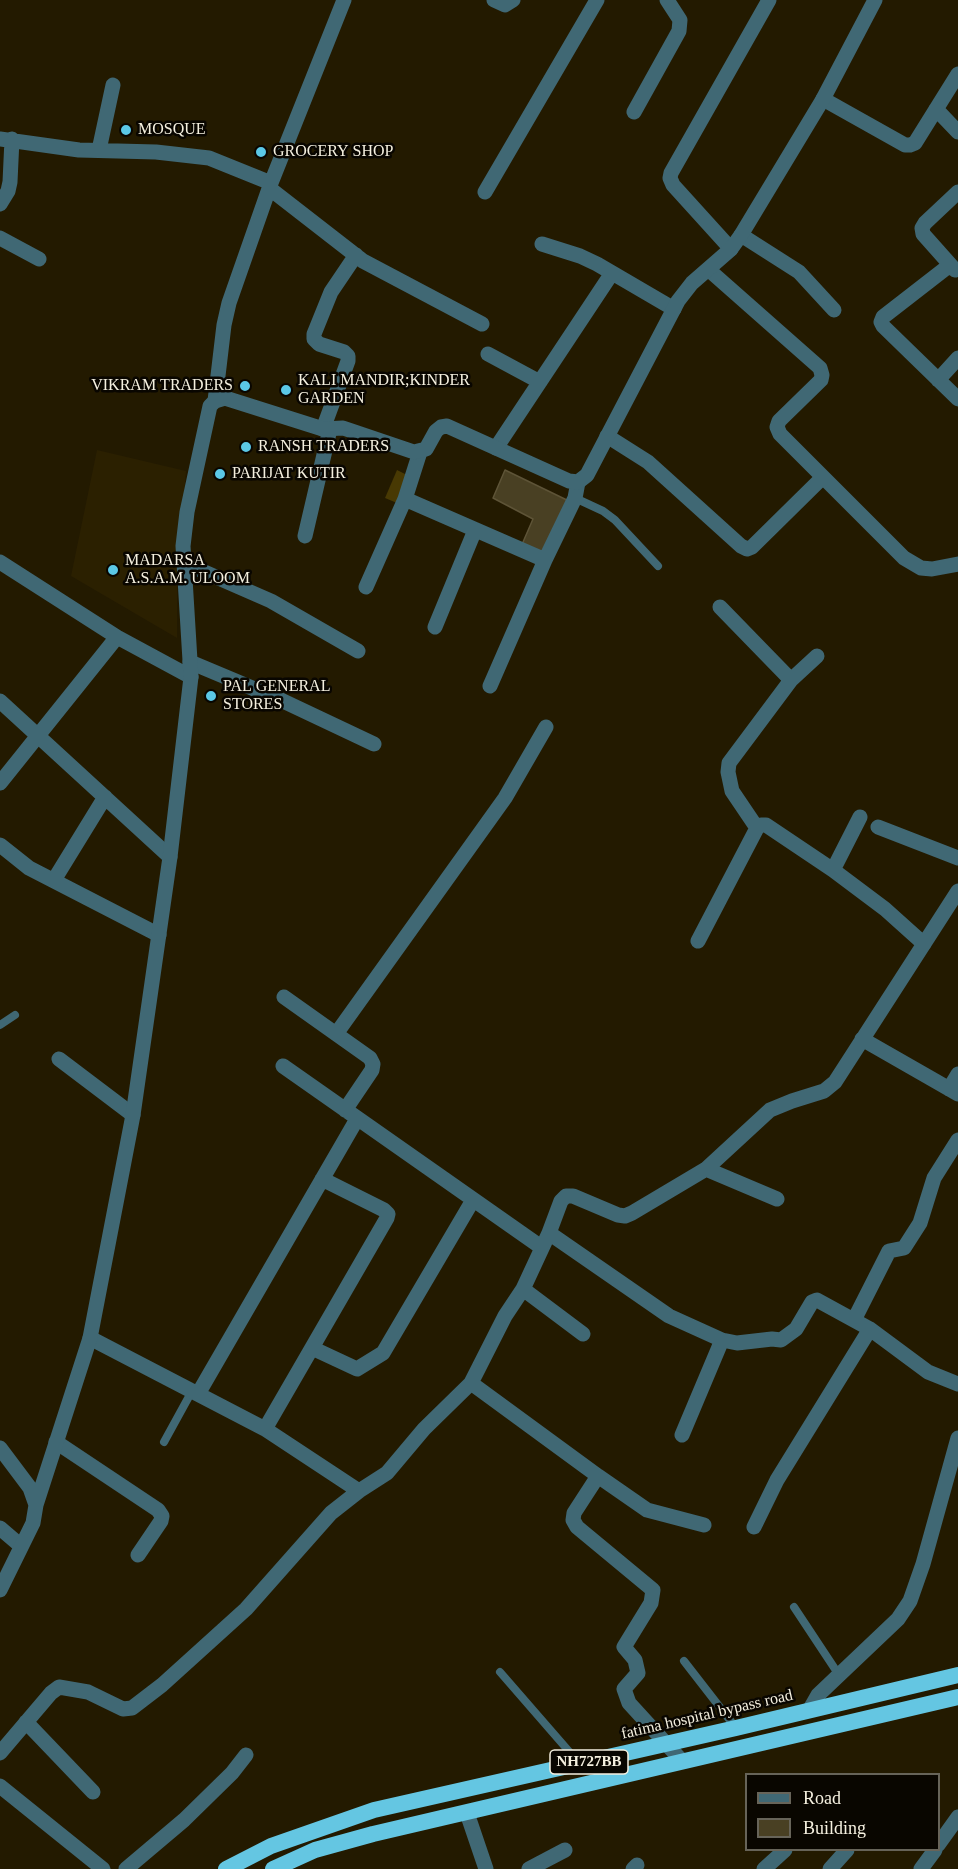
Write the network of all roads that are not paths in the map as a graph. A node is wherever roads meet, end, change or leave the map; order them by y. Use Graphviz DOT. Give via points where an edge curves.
graph roads {
  1 [pos="344,0"];
  2 [pos="494,0"];
  3 [pos="513,0"];
  4 [pos="597,0"];
  5 [pos="667,0"];
  6 [pos="769,0"];
  7 [pos="875,0"];
  8 [pos="958,74"];
  9 [pos="113,85"];
  10 [pos="824,99"];
  11 [pos="936,109"];
  12 [pos="634,112"];
  13 [pos="958,132"];
  14 [pos="6,139"];
  15 [pos="99,150"];
  16 [pos="270,186"];
  17 [pos="485,192"];
  18 [pos="958,192"];
  19 [pos="0,204"];
  20 [pos="741,234"];
  21 [pos="0,238"];
  22 [pos="542,244"];
  23 [pos="731,249"];
  24 [pos="356,255"];
  25 [pos="39,259"];
  26 [pos="954,268"];
  27 [pos="709,270"];
  28 [pos="612,273"];
  29 [pos="674,309"];
  30 [pos="834,310"];
  31 [pos="482,324"];
  32 [pos="488,354"];
  33 [pos="958,358"];
  34 [pos="938,380"];
  35 [pos="540,382"];
  36 [pos="958,399"];
  37 [pos="215,401"];
  38 [pos="326,429"];
  39 [pos="607,436"];
  40 [pos="496,448"];
  41 [pos="420,452"];
  42 [pos="822,478"];
  43 [pos="578,482"];
  44 [pos="575,498"];
  45 [pos="405,500"];
  46 [pos="475,530"];
  47 [pos="304,536"];
  48 [pos="544,560"];
  49 [pos="0,562"];
  50 [pos="184,563"];
  51 [pos="958,564"];
  52 [pos="658,566"];
  53 [pos="366,587"];
  54 [pos="720,607"];
  55 [pos="435,627"];
  56 [pos="117,637"];
  57 [pos="358,651"];
  58 [pos="817,656"];
  59 [pos="191,670"];
  60 [pos="791,680"];
  61 [pos="490,686"];
  62 [pos="0,701"];
  63 [pos="546,728"];
  64 [pos="38,736"];
  65 [pos="374,744"];
  66 [pos="0,783"];
  67 [pos="105,797"];
  68 [pos="860,817"];
  69 [pos="878,827"];
  70 [pos="757,828"];
  71 [pos="0,845"];
  72 [pos="170,857"];
  73 [pos="958,858"];
  74 [pos="833,870"];
  75 [pos="54,880"];
  76 [pos="958,891"];
  77 [pos="159,935"];
  78 [pos="698,941"];
  79 [pos="924,944"];
  80 [pos="284,997"];
  81 [pos="15,1015"];
  82 [pos="0,1025"];
  83 [pos="336,1034"];
  84 [pos="862,1039"];
  85 [pos="59,1059"];
  86 [pos="284,1066"];
  87 [pos="958,1074"];
  88 [pos="953,1091"];
  89 [pos="351,1114"];
  90 [pos="133,1115"];
  91 [pos="958,1140"];
  92 [pos="706,1169"];
  93 [pos="322,1179"];
  94 [pos="777,1199"];
  95 [pos="473,1200"];
  96 [pos="549,1233"];
  97 [pos="541,1247"];
  98 [pos="523,1289"];
  99 [pos="854,1320"];
  100 [pos="870,1329"];
  101 [pos="583,1334"];
  102 [pos="90,1338"];
  103 [pos="722,1340"];
  104 [pos="312,1348"];
  105 [pos="471,1383"];
  106 [pos="958,1384"];
  107 [pos="195,1392"];
  108 [pos="265,1429"];
  109 [pos="682,1435"];
  110 [pos="958,1438"];
  111 [pos="56,1442"];
  112 [pos="164,1442"];
  113 [pos="0,1448"];
  114 [pos="598,1476"];
  115 [pos="358,1491"];
  116 [pos="36,1505"];
  117 [pos="704,1525"];
  118 [pos="753,1527"];
  119 [pos="0,1528"];
  120 [pos="21,1546"];
  121 [pos="138,1555"];
  122 [pos="0,1590"];
  123 [pos="794,1607"];
  124 [pos="684,1661"];
  125 [pos="500,1672"];
  126 [pos="839,1675"];
  127 [pos="958,1675"];
  128 [pos="958,1696"];
  129 [pos="810,1709"];
  130 [pos="26,1722"];
  131 [pos="736,1728"];
  132 [pos="665,1743"];
  133 [pos="0,1753"];
  134 [pos="246,1755"];
  135 [pos="682,1761"];
  136 [pos="580,1764"];
  137 [pos="0,1786"];
  138 [pos="93,1792"];
  139 [pos="467,1813"];
  140 [pos="958,1817"];
  141 [pos="940,1844"];
  142 [pos="263,1850"];
  143 [pos="565,1850"];
  144 [pos="784,1851"];
  145 [pos="843,1851"];
  146 [pos="934,1851"];
  147 [pos="104,1869"];
  148 [pos="126,1869"];
  149 [pos="226,1869"];
  150 [pos="274,1869"];
  151 [pos="486,1869"];
  152 [pos="529,1869"];
  153 [pos="764,1869"];
  154 [pos="830,1869"];
  155 [pos="921,1869"];
  1 -- 16 [label="street"];
  2 -- 3 [label="street" via="505,5"];
  4 -- 17 [label="street"];
  5 -- 12 [label="street" via="680,20 679,31"];
  6 -- 23 [label="street" via="670,178"];
  7 -- 10 [label="street"];
  8 -- 11 [label="street"];
  9 -- 15 [label="street"];
  10 -- 11 [label="street" via="905,145 915,143"];
  10 -- 20 [label="street"];
  11 -- 13 [label="street"];
  14 -- 15 [label="street"];
  14 -- 19 [label="street" via="10,182"];
  15 -- 16 [label="street" via="209,158"];
  16 -- 24 [label="street"];
  16 -- 37 [label="street" via="225,316"];
  18 -- 26 [label="street" via="922,228"];
  20 -- 23 [label="street"];
  20 -- 30 [label="street" via="799,272"];
  21 -- 25 [label="street"];
  22 -- 28 [label="street" via="579,256"];
  23 -- 27 [label="street"];
  24 -- 31 [label="street"];
  24 -- 38 [label="street" via="331,292 314,334 319,344 348,356"];
  26 -- 34 [label="street" via="881,322"];
  27 -- 29 [label="street" via="692,283"];
  27 -- 42 [label="street" via="820,368 821,380 779,421 777,428"];
  28 -- 29 [label="street"];
  28 -- 35 [label="street"];
  29 -- 39 [label="street"];
  32 -- 35 [label="street"];
  33 -- 34 [label="street"];
  34 -- 36 [label="street"];
  35 -- 40 [label="street"];
  37 -- 38 [label="street" via="225,398"];
  37 -- 50 [label="street" via="210,406 187,512"];
  38 -- 41 [label="street" via="343,428"];
  38 -- 47 [label="street"];
  39 -- 42 [label="street" via="648,462 747,549"];
  39 -- 43 [label="street" via="587,475"];
  40 -- 41 [label="street" via="447,426 436,431"];
  40 -- 43 [label="street"];
  41 -- 45 [label="street"];
  42 -- 51 [label="street" via="913,564 932,569"];
  43 -- 44 [label="street"];
  44 -- 48 [label="street"];
  44 -- 52 [label="lane" via="615,520"];
  45 -- 46 [label="street"];
  45 -- 53 [label="street"];
  46 -- 48 [label="street"];
  46 -- 55 [label="street"];
  48 -- 61 [label="street"];
  49 -- 56 [label="street"];
  50 -- 57 [label="street" via="271,601"];
  50 -- 59 [label="street"];
  54 -- 60 [label="street"];
  56 -- 59 [label="street"];
  56 -- 64 [label="street"];
  58 -- 60 [label="street"];
  59 -- 65 [label="street" via="283,701"];
  59 -- 72 [label="street"];
  60 -- 70 [label="street" via="729,763 732,791"];
  62 -- 64 [label="street"];
  63 -- 83 [label="street" via="504,798"];
  64 -- 66 [label="street"];
  64 -- 67 [label="street"];
  67 -- 72 [label="street"];
  67 -- 75 [label="street"];
  68 -- 74 [label="street"];
  69 -- 73 [label="street"];
  70 -- 74 [label="street" via="766,825"];
  70 -- 78 [label="street"];
  71 -- 75 [label="street" via="29,868"];
  72 -- 77 [label="street"];
  74 -- 79 [label="street"];
  75 -- 77 [label="street"];
  76 -- 79 [label="street"];
  77 -- 90 [label="street"];
  79 -- 84 [label="street"];
  80 -- 83 [label="street"];
  81 -- 82 [label="lane"];
  83 -- 89 [label="street" via="373,1064"];
  84 -- 88 [label="street"];
  84 -- 92 [label="street" via="835,1082 824,1091 770,1110"];
  85 -- 90 [label="street"];
  86 -- 89 [label="street"];
  87 -- 88 [label="street"];
  89 -- 93 [label="street"];
  89 -- 95 [label="street"];
  90 -- 102 [label="street"];
  91 -- 99 [label="street" via="934,1178 920,1223 904,1248 889,1251"];
  92 -- 94 [label="street"];
  92 -- 96 [label="street" via="625,1216 566,1196"];
  93 -- 104 [label="street" via="388,1214"];
  93 -- 107 [label="street"];
  95 -- 97 [label="street"];
  95 -- 104 [label="street" via="383,1353 357,1369"];
  96 -- 97 [label="street"];
  96 -- 103 [label="street" via="669,1316"];
  97 -- 98 [label="street"];
  98 -- 101 [label="street"];
  98 -- 105 [label="street"];
  99 -- 100 [label="street"];
  99 -- 103 [label="street" via="817,1300 796,1329 781,1340"];
  100 -- 106 [label="street" via="928,1372"];
  100 -- 118 [label="street" via="777,1480"];
  102 -- 107 [label="street"];
  102 -- 111 [label="street"];
  103 -- 109 [label="street"];
  104 -- 108 [label="street"];
  105 -- 114 [label="street"];
  105 -- 115 [label="street" via="387,1473"];
  107 -- 108 [label="street"];
  107 -- 112 [label="lane"];
  108 -- 115 [label="street"];
  110 -- 126 [label="street" via="910,1601 898,1619"];
  111 -- 116 [label="street"];
  111 -- 121 [label="street" via="158,1510 160,1521"];
  113 -- 116 [label="street" via="30,1488"];
  114 -- 117 [label="street" via="647,1510"];
  114 -- 132 [label="street" via="573,1520 576,1527 653,1590 651,1603 624,1647 635,1660 638,1673 624,1689 629,1703"];
  115 -- 130 [label="street" via="331,1513 246,1609 132,1708 123,1709 88,1692 59,1687"];
  116 -- 120 [label="street" via="33,1523"];
  119 -- 120 [label="street"];
  120 -- 122 [label="street"];
  123 -- 126 [label="lane"];
  124 -- 131 [label="lane"];
  125 -- 136 [label="lane"];
  126 -- 129 [label="street"];
  127 -- 129 [label="highway, fatima hospital bypass road / NH727BB"];
  128 -- 135 [label="highway, NH727BB"];
  129 -- 131 [label="highway, fatima hospital bypass road / NH727BB"];
  130 -- 133 [label="street"];
  130 -- 138 [label="street"];
  131 -- 132 [label="highway, fatima hospital bypass road / NH727BB"];
  132 -- 135 [label="street"];
  132 -- 136 [label="highway, fatima hospital bypass road / NH727BB"];
  134 -- 148 [label="street" via="184,1820"];
  135 -- 139 [label="highway, NH727BB"];
  136 -- 142 [label="highway, fatima hospital bypass road / NH727BB" via="374,1810"];
  137 -- 147 [label="street"];
  139 -- 150 [label="highway, NH727BB" via="315,1850"];
  139 -- 151 [label="street"];
  140 -- 141 [label="street"];
  142 -- 149 [label="highway, fatima hospital bypass road / NH727BB"];
  142 -- 150 [label="highway"];
  143 -- 152 [label="street"];
  144 -- 153 [label="street"];
  145 -- 154 [label="street"];
  146 -- 155 [label="street"];
}
